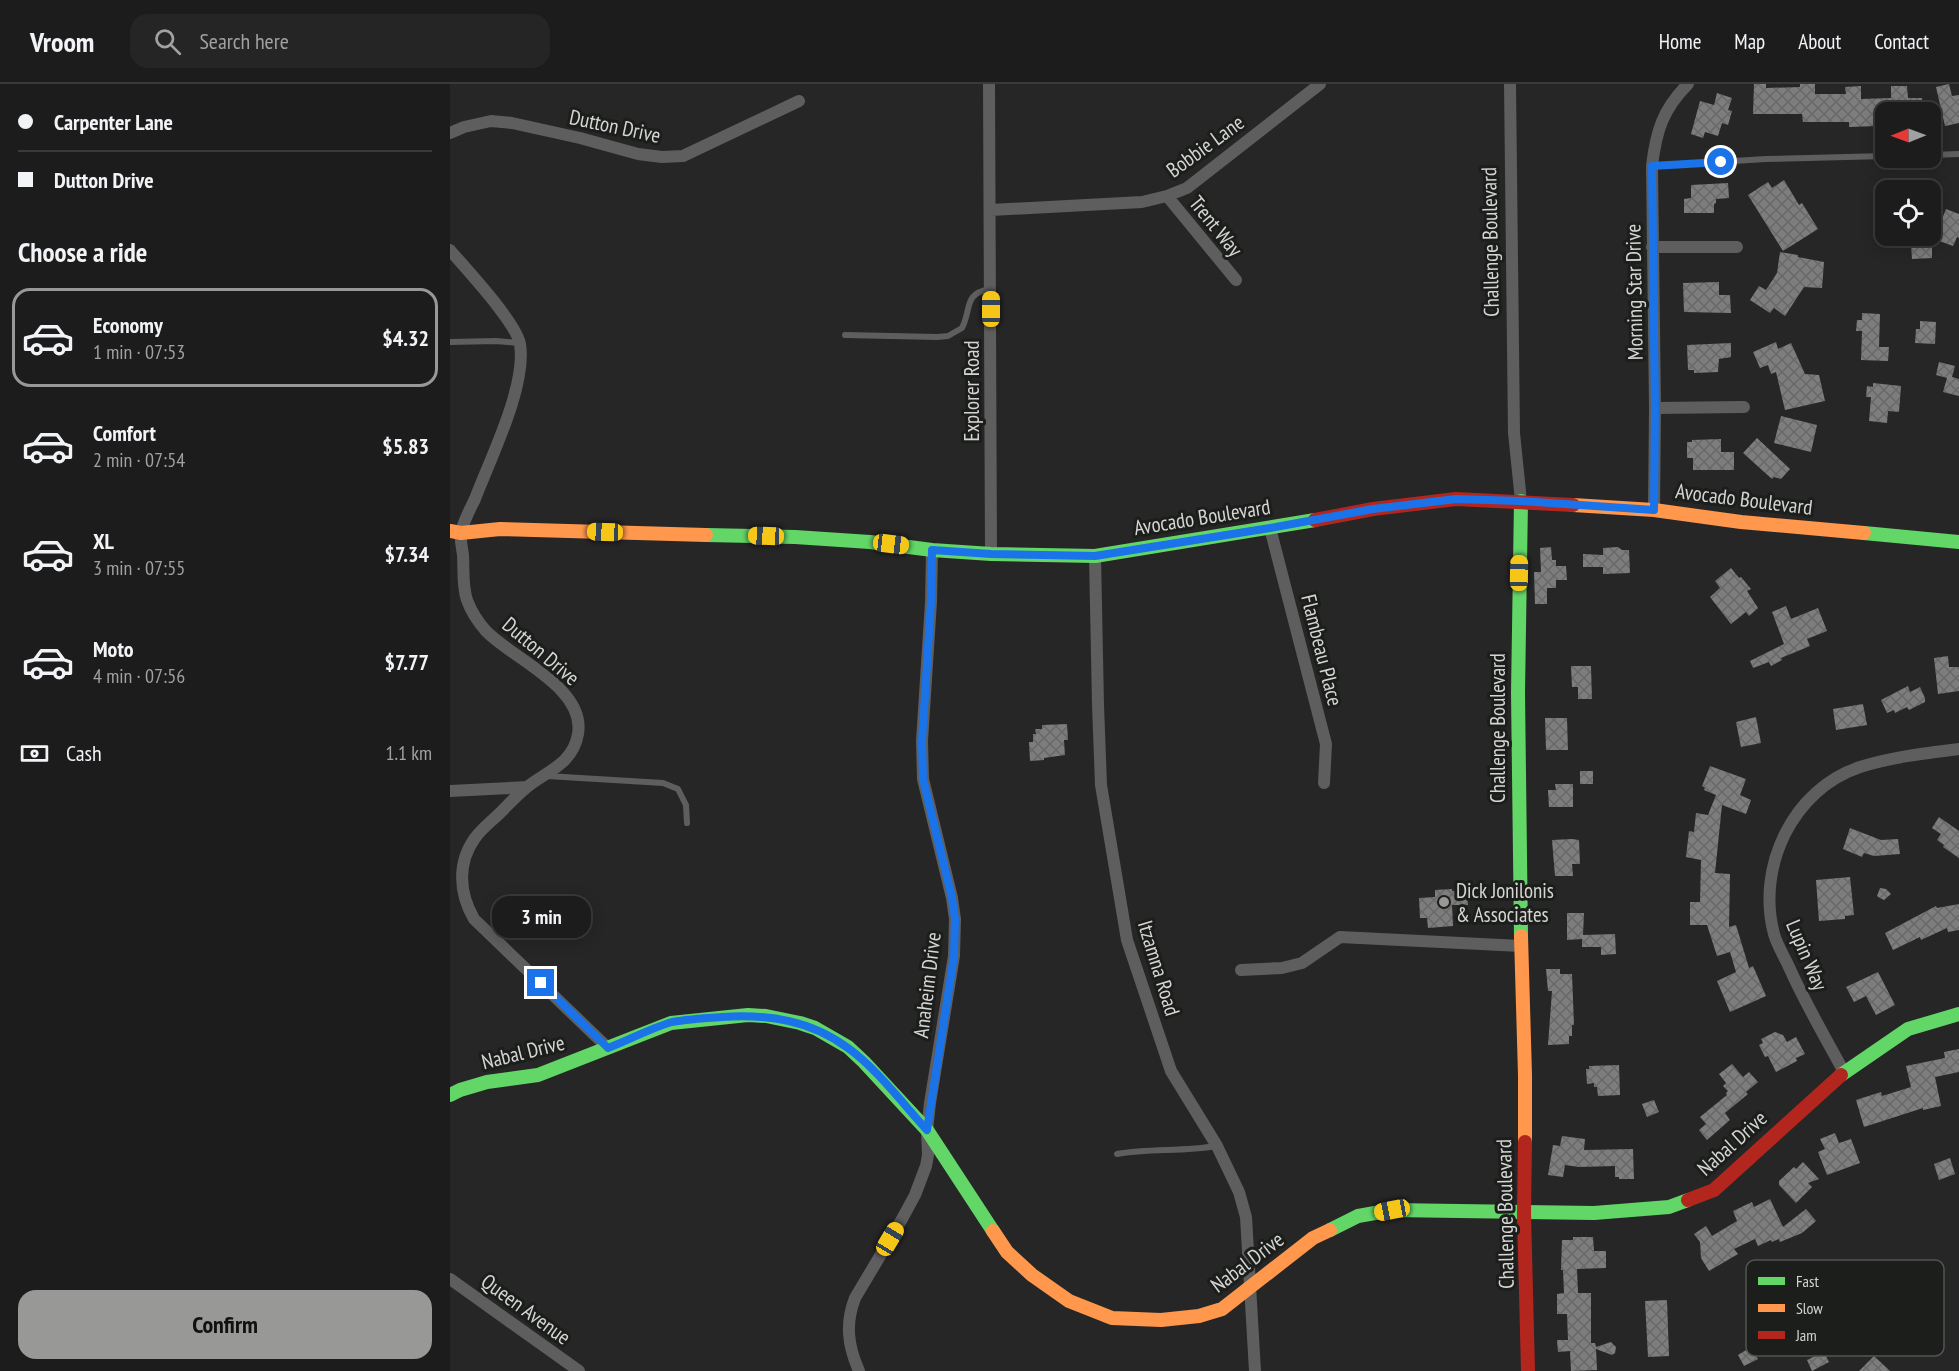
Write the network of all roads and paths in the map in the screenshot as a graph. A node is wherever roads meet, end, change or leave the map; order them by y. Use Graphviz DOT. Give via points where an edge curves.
graph roads {
  1 [pos="989,84"];
  2 [pos="1320,84"];
  3 [pos="1510,84"];
  4 [pos="1688,84"];
  5 [pos="799,101"];
  6 [pos="450,133"];
  7 [pos="1959,154"];
  8 [pos="1941,155"];
  9 [pos="1875,156"];
  10 [pos="1652,166"];
  11 [pos="1167,196"];
  12 [pos="991,210"];
  13 [pos="1652,247"];
  14 [pos="1737,247"];
  15 [pos="450,250"];
  16 [pos="1236,280"];
  17 [pos="991,289"];
  18 [pos="845,335"];
  19 [pos="450,342"];
  20 [pos="520,343"];
  21 [pos="1743,407"];
  22 [pos="1655,408"];
  23 [pos="1521,501"];
  24 [pos="1654,510"];
  25 [pos="1270,528"];
  26 [pos="456,532"];
  27 [pos="1959,542"];
  28 [pos="932,550"];
  29 [pos="991,554"];
  30 [pos="1095,556"];
  31 [pos="1959,749"];
  32 [pos="546,776"];
  33 [pos="1324,783"];
  34 [pos="527,787"];
  35 [pos="450,791"];
  36 [pos="687,823"];
  37 [pos="1521,946"];
  38 [pos="1241,969"];
  39 [pos="1959,1014"];
  40 [pos="608,1048"];
  41 [pos="1844,1072"];
  42 [pos="450,1095"];
  43 [pos="927,1130"];
  44 [pos="1217,1146"];
  45 [pos="1117,1154"];
  46 [pos="1524,1213"];
  47 [pos="450,1278"];
  48 [pos="1250,1289"];
  49 [pos="579,1371"];
  50 [pos="859,1371"];
  51 [pos="1255,1371"];
  52 [pos="1528,1371"];
  1 -- 12 [label="street, Explorer Road"];
  2 -- 11 [label="street, Bobbie Lane" via="1187,188"];
  3 -- 23 [label="street, Challenge Boulevard" via="1514,433"];
  4 -- 10 [label="street, Morning Star Drive" via="1663,117"];
  5 -- 6 [label="street, Dutton Drive" via="683,156 638,154 512,123 491,121"];
  7 -- 8 [label="lane"];
  9 -- 10 [label="lane"];
  10 -- 13 [label="street, Morning Star Drive"];
  11 -- 12 [label="street, Bobbie Lane" via="1142,202"];
  11 -- 16 [label="street, Trent Way"];
  12 -- 17 [label="street, Explorer Road"];
  13 -- 14 [label="street"];
  13 -- 22 [label="street, Morning Star Drive"];
  15 -- 20 [label="street" via="508,320"];
  17 -- 18 [label="lane" via="972,297 962,328 948,336"];
  17 -- 29 [label="street, Explorer Road"];
  19 -- 20 [label="lane"];
  20 -- 26 [label="street, Dutton Drive" via="520,368 512,403"];
  21 -- 22 [label="street"];
  22 -- 24 [label="street, Morning Star Drive"];
  23 -- 24 [label="street, Avocado Boulevard"];
  23 -- 25 [label="street, Avocado Boulevard" via="1456,499"];
  23 -- 37 [label="street, Challenge Boulevard"];
  24 -- 27 [label="street, Avocado Boulevard"];
  25 -- 30 [label="street, Avocado Boulevard"];
  25 -- 33 [label="street, Flambeau Place" via="1326,744"];
  26 -- 28 [label="street, Avocado Boulevard" via="500,529 795,537"];
  26 -- 32 [label="street, Dutton Drive" via="467,601 478,622 565,692 575,707 577,741 568,757"];
  28 -- 29 [label="street, Avocado Boulevard"];
  28 -- 43 [label="street, Anaheim Drive" via="923,779 955,919 954,956"];
  29 -- 30 [label="street, Avocado Boulevard"];
  30 -- 44 [label="street, Itzamna Road" via="1101,785 1127,940 1171,1071"];
  31 -- 41 [label="street, Lupin Way" via="1909,755 1860,767 1831,782 1797,815 1775,857 1769,889 1774,936"];
  32 -- 34 [label="street, Dutton Drive"];
  32 -- 36 [label="lane" via="663,783 678,789 686,805"];
  34 -- 35 [label="street"];
  34 -- 40 [label="street, Dutton Drive" via="470,845 463,863 464,898 474,919"];
  37 -- 38 [label="street" via="1340,937 1302,963 1282,968"];
  37 -- 46 [label="street, Challenge Boulevard"];
  39 -- 41 [label="street, Nabal Drive" via="1908,1029"];
  40 -- 42 [label="street, Nabal Drive" via="538,1075 487,1082"];
  40 -- 43 [label="street, Nabal Drive" via="671,1023 708,1018 748,1015 800,1023 848,1047"];
  41 -- 46 [label="street, Nabal Drive" via="1706,1194 1669,1207"];
  43 -- 48 [label="street, Nabal Drive" via="1007,1252 1069,1301 1112,1318 1161,1320 1222,1309"];
  43 -- 50 [label="street, Anaheim Drive" via="926,1166 915,1195 850,1309 849,1343"];
  44 -- 45 [label="lane"];
  44 -- 48 [label="street, Itzamna Road" via="1246,1217"];
  46 -- 48 [label="street, Nabal Drive" via="1392,1210 1358,1216 1313,1238"];
  46 -- 52 [label="street, Challenge Boulevard"];
  47 -- 49 [label="street, Queen Avenue"];
  48 -- 51 [label="street, Itzamna Road"];
}
